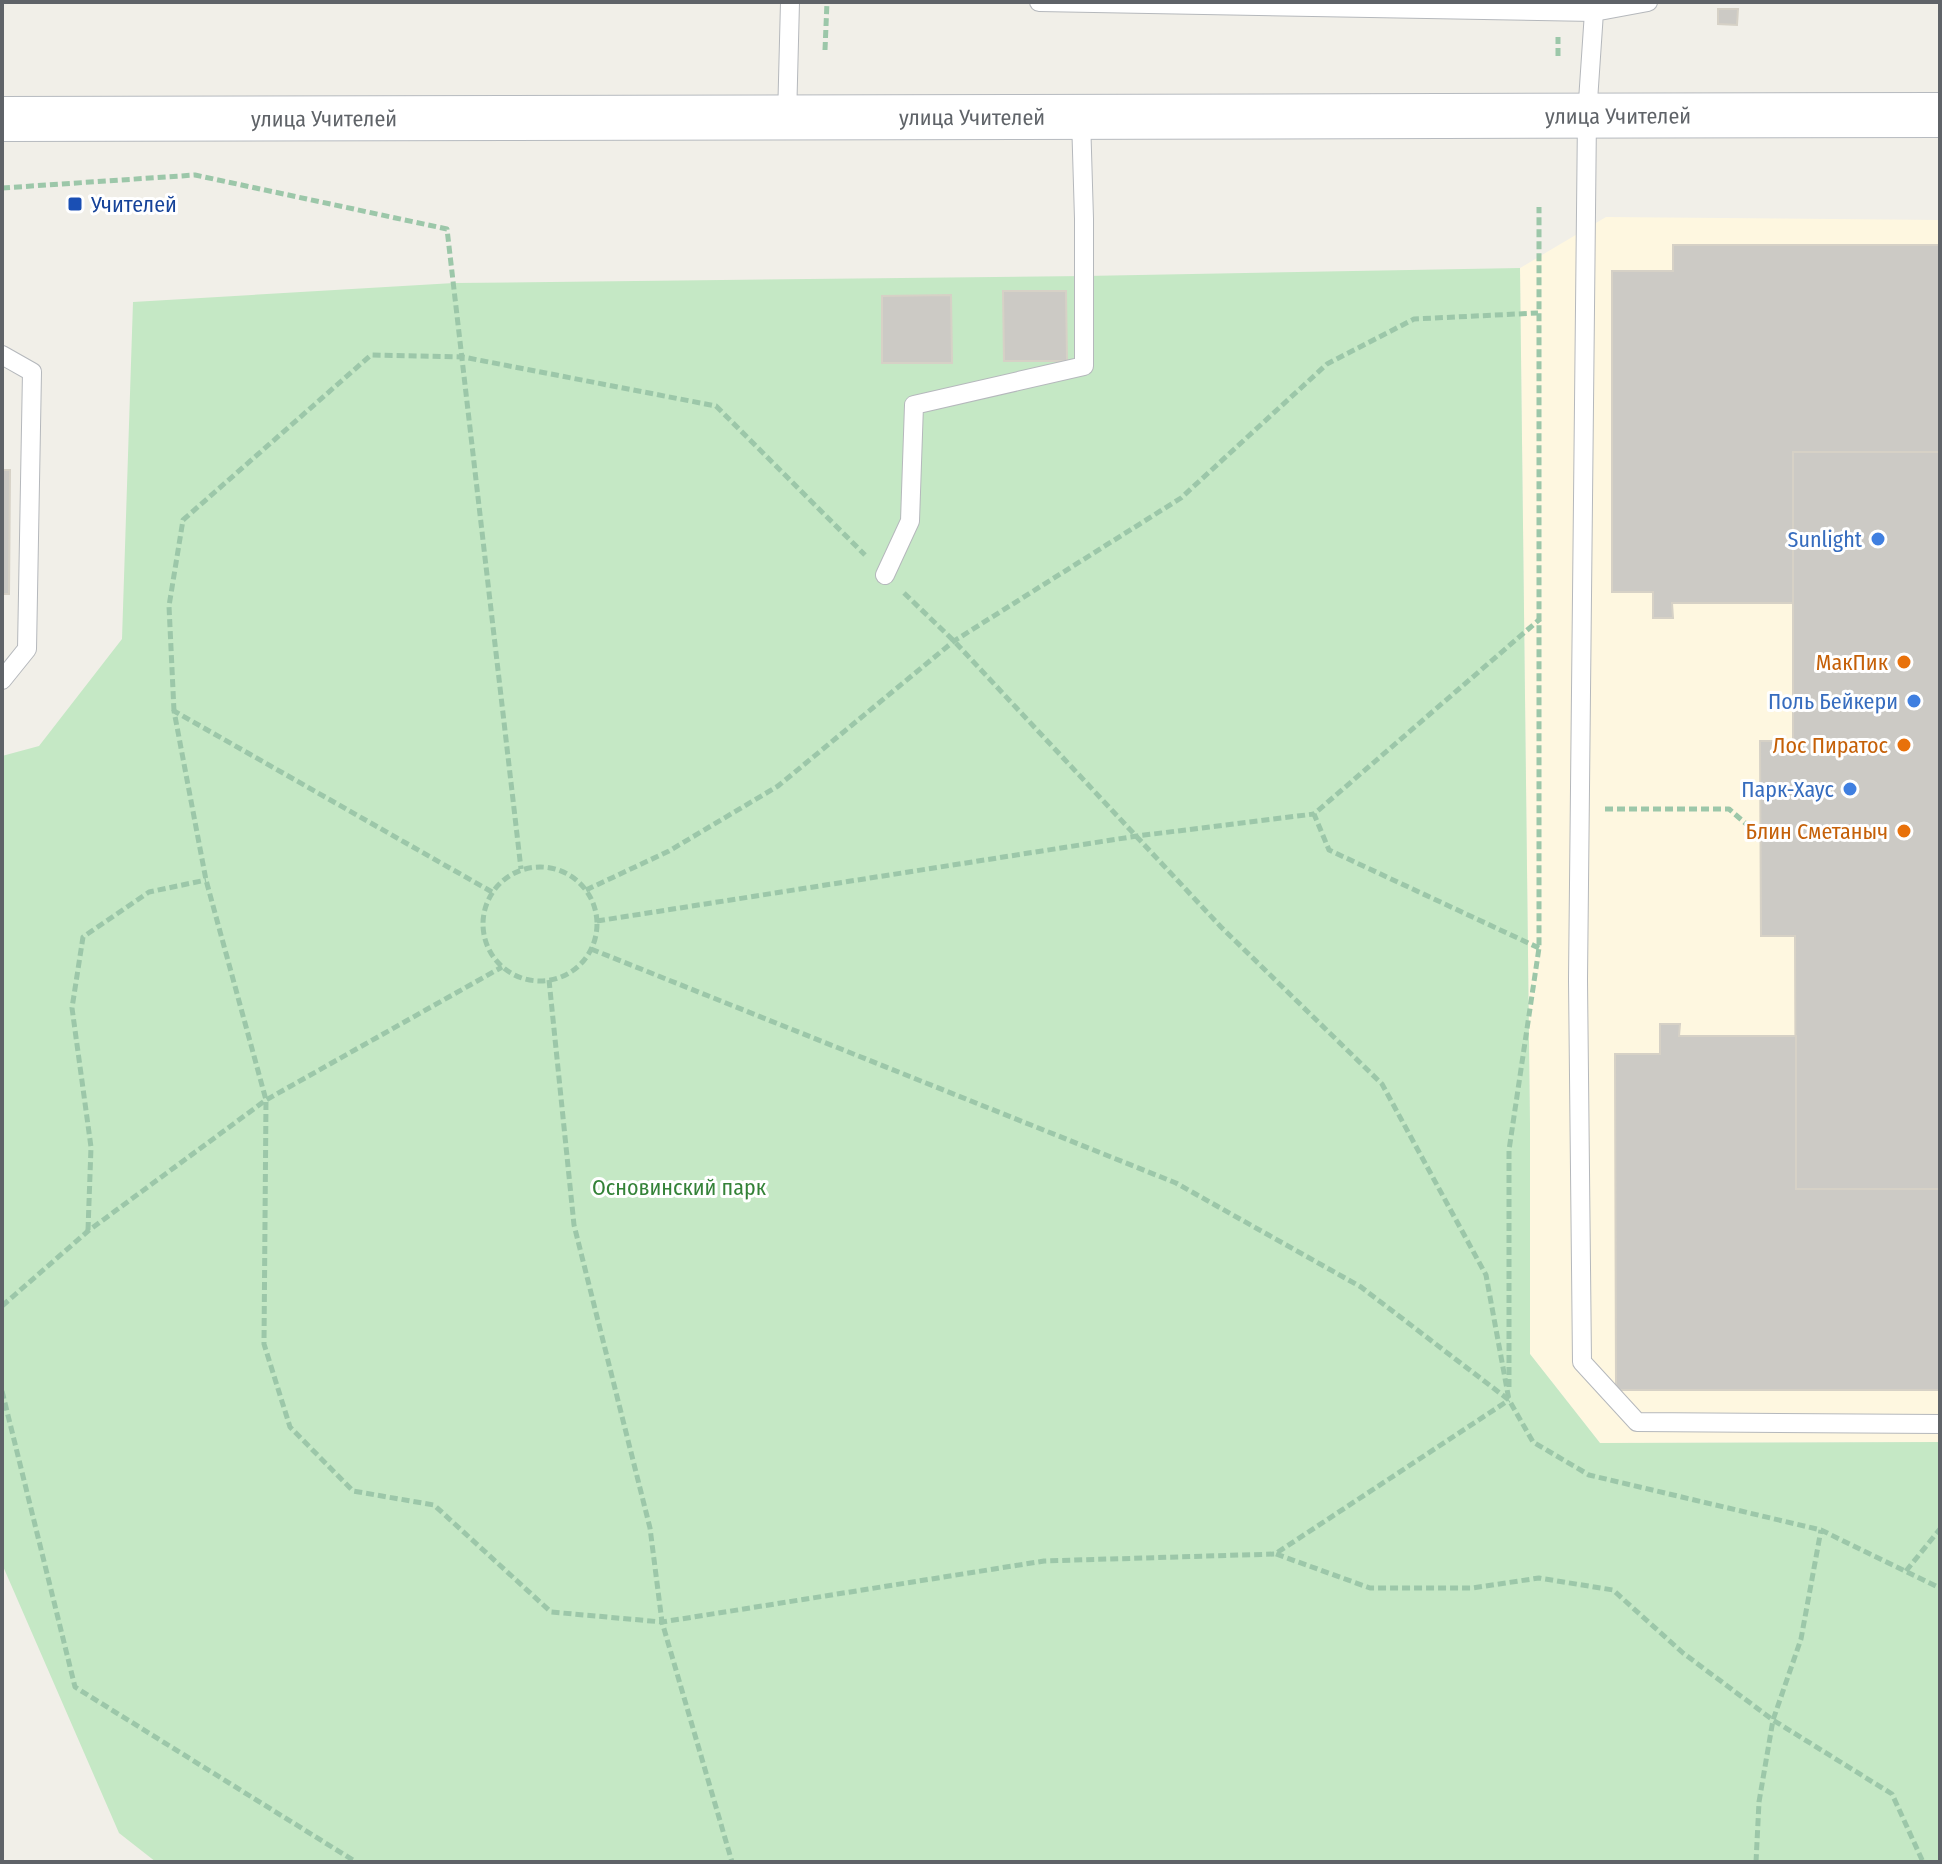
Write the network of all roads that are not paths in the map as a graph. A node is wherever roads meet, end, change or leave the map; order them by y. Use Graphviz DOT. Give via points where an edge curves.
graph roads {
  1 [pos="790,2"];
  2 [pos="1039,2"];
  3 [pos="1648,2"];
  4 [pos="1594,12"];
  5 [pos="1940,115"];
  6 [pos="1587,116"];
  7 [pos="1081,118"];
  8 [pos="2,119"];
  9 [pos="787,119"];
  10 [pos="2,355"];
  11 [pos="885,575"];
  12 [pos="2,680"];
  13 [pos="1940,1424"];
  1 -- 9 [label="lane"];
  2 -- 4 [label="lane"];
  3 -- 4 [label="lane"];
  4 -- 6 [label="lane"];
  5 -- 6 [label="main road, улица Учителей"];
  6 -- 7 [label="main road, улица Учителей"];
  6 -- 13 [label="lane" via="1578,980 1582,1362 1637,1422"];
  7 -- 9 [label="main road, улица Учителей"];
  7 -- 11 [label="lane" via="1084,366 914,405 910,521"];
  8 -- 9 [label="main road, улица Учителей"];
  10 -- 12 [label="lane" via="32,372 27,649"];
}
